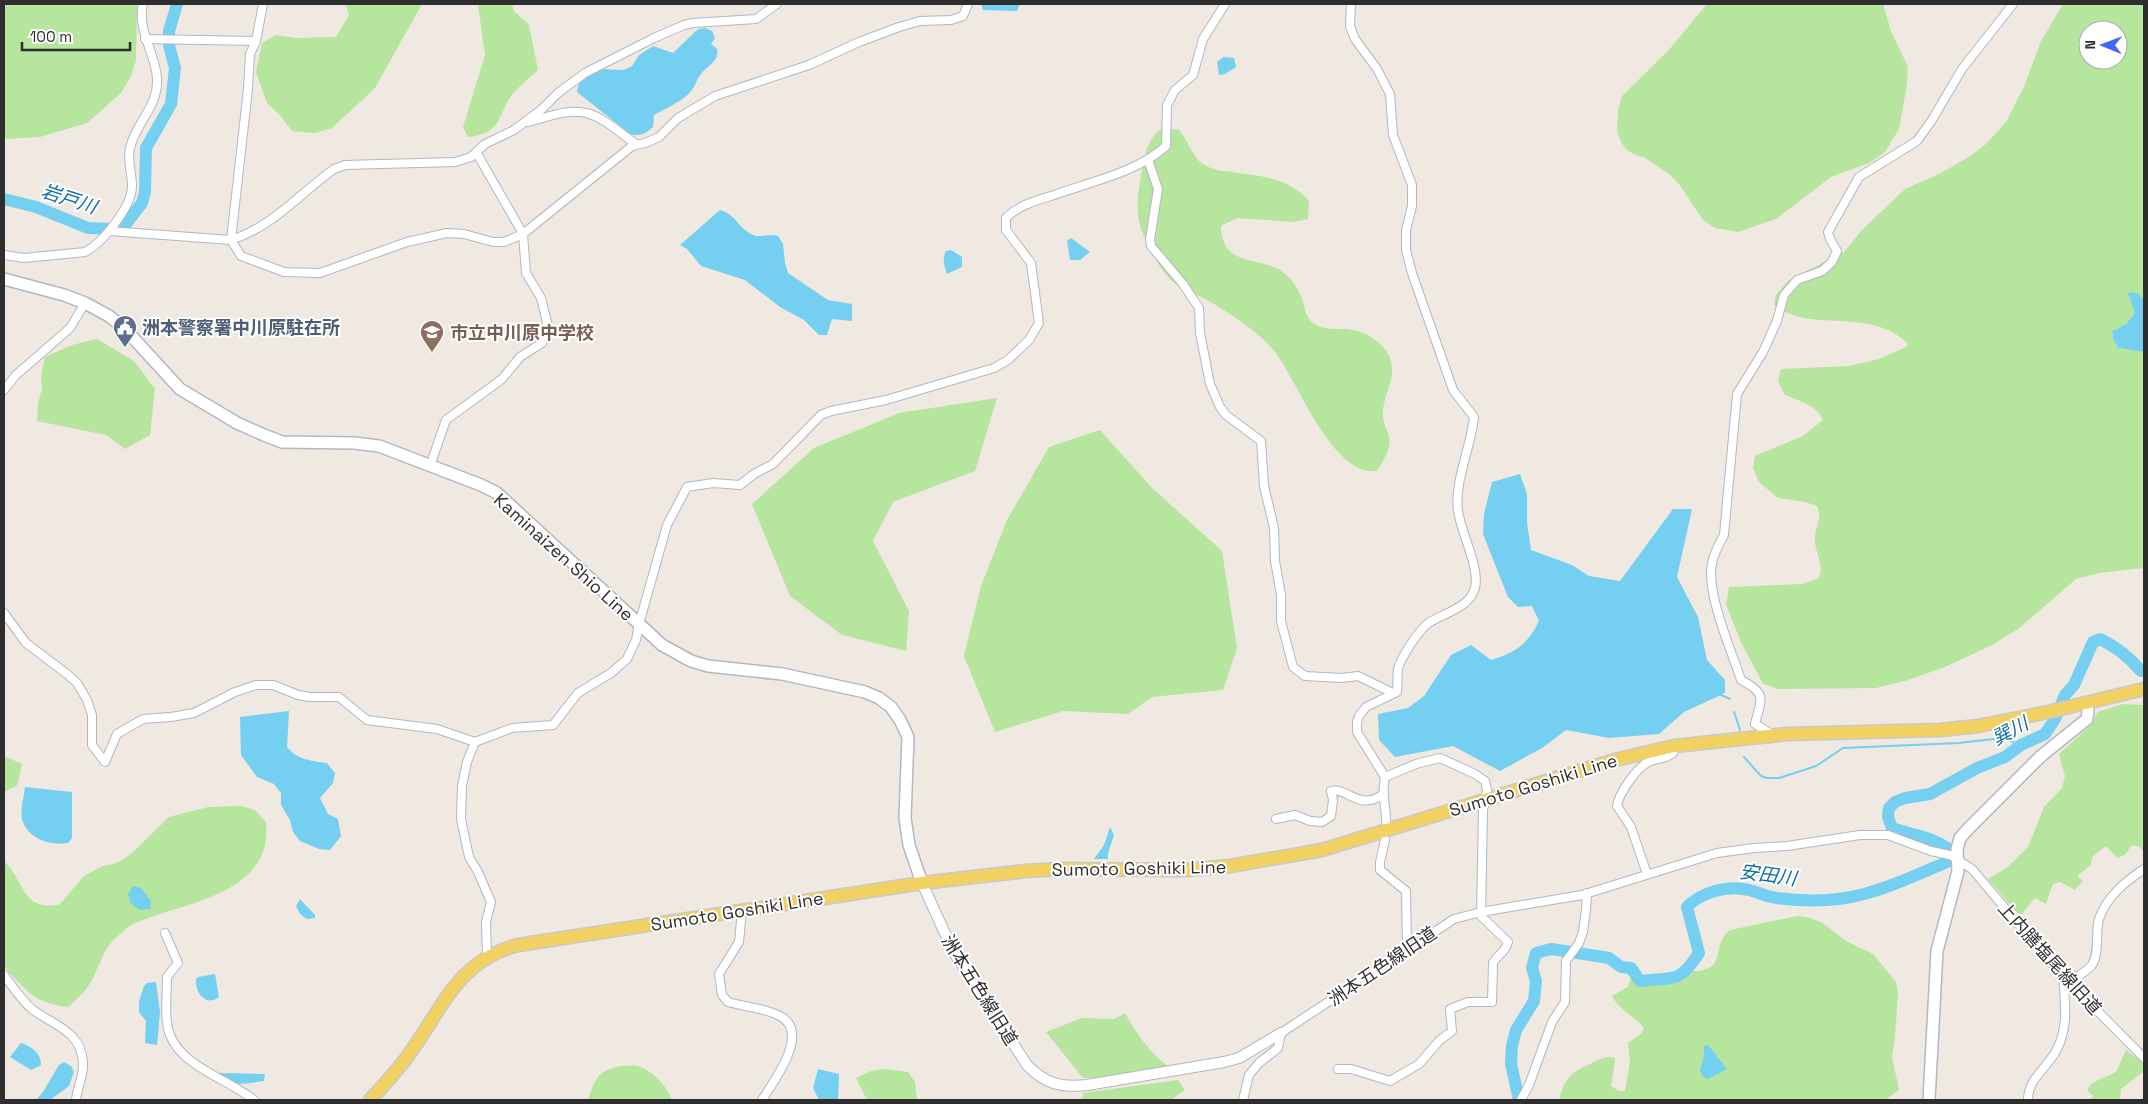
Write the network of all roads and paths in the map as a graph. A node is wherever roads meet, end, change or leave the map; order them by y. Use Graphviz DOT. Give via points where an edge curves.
graph roads {
  1 [pos="143,4"];
  2 [pos="263,4"];
  3 [pos="777,4"];
  4 [pos="968,4"];
  5 [pos="1225,4"];
  6 [pos="1351,4"];
  7 [pos="2013,4"];
  8 [pos="145,39"];
  9 [pos="256,41"];
  10 [pos="523,122"];
  11 [pos="636,144"];
  12 [pos="476,152"];
  13 [pos="1148,160"];
  14 [pos="109,231"];
  15 [pos="522,234"];
  16 [pos="231,240"];
  17 [pos="4,255"];
  18 [pos="4,279"];
  19 [pos="85,303"];
  20 [pos="4,390"];
  21 [pos="430,466"];
  22 [pos="4,613"];
  23 [pos="7,622"];
  24 [pos="639,624"];
  25 [pos="2144,688"];
  26 [pos="1394,694"];
  27 [pos="2087,703"];
  28 [pos="1773,735"];
  29 [pos="475,742"];
  30 [pos="1674,746"];
  31 [pos="1385,777"];
  32 [pos="1382,795"];
  33 [pos="1485,800"];
  34 [pos="1276,819"];
  35 [pos="1386,821"];
  36 [pos="1385,840"];
  37 [pos="1953,857"];
  38 [pos="2144,869"];
  39 [pos="1647,874"];
  40 [pos="922,883"];
  41 [pos="1586,894"];
  42 [pos="742,910"];
  43 [pos="1481,912"];
  44 [pos="165,933"];
  45 [pos="1407,948"];
  46 [pos="487,956"];
  47 [pos="2060,973"];
  48 [pos="4,975"];
  49 [pos="1281,1033"];
  50 [pos="2144,1058"];
  51 [pos="1338,1069"];
  52 [pos="1521,1099"];
  53 [pos="76,1100"];
  54 [pos="254,1100"];
  55 [pos="370,1100"];
  56 [pos="762,1100"];
  57 [pos="1243,1100"];
  58 [pos="1929,1100"];
  59 [pos="2028,1100"];
  1 -- 8 [label="street" via="141,25"];
  2 -- 9 [label="street"];
  3 -- 10 [label="street" via="756,19 684,25 654,38 586,73"];
  4 -- 11 [label="street" via="963,16 898,27 809,65 716,96 678,118 658,137"];
  5 -- 13 [label="street" via="1203,39 1193,74 1175,90 1167,105 1166,146"];
  6 -- 26 [label="street" via="1350,26 1355,39 1390,94 1393,136 1412,185 1406,250 1412,273 1453,390 1474,417 1458,486 1458,510 1476,575 1475,589 1466,603 1430,622 1418,633 1398,668 1397,692"];
  7 -- 28 [label="street" via="1962,69 1917,141 1859,177 1828,232 1837,251 1832,262 1822,271 1797,280 1784,295 1763,352 1737,394 1724,534 1714,554 1712,588 1741,680 1756,687 1760,696 1755,724"];
  8 -- 9 [label="street"];
  8 -- 14 [label="street" via="157,76 156,92 130,149 131,196"];
  9 -- 16 [label="street" via="250,54"];
  10 -- 11 [label="street" via="569,112 585,112"];
  10 -- 12 [label="street"];
  11 -- 15 [label="street"];
  12 -- 15 [label="street"];
  12 -- 16 [label="street" via="455,162 334,168 275,219 246,236"];
  13 -- 24 [label="street" via="1035,201 1011,212 1006,218 1006,230 1031,263 1039,323 1029,340 1008,360 994,368 886,400 831,410 821,415 772,464 740,485 713,483 687,487 667,525"];
  13 -- 26 [label="street" via="1158,189 1151,246 1199,308 1200,333 1210,384 1220,407 1226,416 1261,442 1264,486 1274,528 1281,621 1293,667 1305,676 1358,676"];
  14 -- 16 [label="street"];
  14 -- 17 [label="street" via="85,252 24,258"];
  15 -- 16 [label="street" via="498,242 447,233 407,242 320,273 284,272 241,256"];
  15 -- 21 [label="street" via="526,273 541,298 547,322 542,343 520,357 502,379 446,420"];
  18 -- 19 [label="main road, Kaminaizen Shio Line"];
  19 -- 20 [label="street" via="70,328 16,375"];
  19 -- 21 [label="main road, Kaminaizen Shio Line" via="125,329 180,389 236,423 282,442 379,446"];
  21 -- 24 [label="main road, Kaminaizen Shio Line" via="497,493"];
  22 -- 23 [label="street"];
  23 -- 29 [label="street" via="26,643 77,684 92,715 92,745 105,762 117,734 143,719 194,713 256,685 273,685 310,697 339,697 367,720 437,729"];
  24 -- 29 [label="street" via="627,659 578,693 552,725 512,728"];
  24 -- 40 [label="main road, Kaminaizen Shio Line" via="662,645 691,661 838,685 872,694 891,707 908,737 906,824 909,845"];
  25 -- 27 [label="main road, Sumoto Goshiki Line"];
  26 -- 31 [label="street" via="1366,707 1357,722 1357,732"];
  27 -- 28 [label="main road, Sumoto Goshiki Line" via="1978,726 1940,730"];
  27 -- 37 [label="main road" via="2087,719 2041,756 1968,829 1960,838"];
  28 -- 30 [label="main road, Sumoto Goshiki Line"];
  29 -- 46 [label="street" via="462,786 461,819 469,857 491,902 486,922"];
  30 -- 33 [label="main road, Sumoto Goshiki Line" via="1615,760"];
  30 -- 39 [label="street" via="1673,753 1666,758 1648,762 1618,798 1617,806 1631,827"];
  31 -- 32 [label="street"];
  31 -- 33 [label="street" via="1440,758 1485,781"];
  32 -- 34 [label="street" via="1374,800 1358,800 1335,790 1331,791 1331,816 1322,822 1295,815"];
  32 -- 35 [label="street"];
  33 -- 40 [label="main road, Sumoto Goshiki Line" via="1322,850 1230,866 1186,870 1061,869"];
  33 -- 43 [label="street"];
  36 -- 45 [label="street" via="1380,870 1406,890"];
  37 -- 39 [label="street, 洲本五色線旧道" via="1888,835 1860,835 1717,854"];
  37 -- 47 [label="street, 上内膳塩尾線旧道" via="1972,869"];
  37 -- 58 [label="main road" via="1958,871 1938,951"];
  38 -- 47 [label="street" via="2122,884 2102,913 2092,965 2077,977"];
  39 -- 41 [label="street, 洲本五色線旧道"];
  40 -- 42 [label="main road, Sumoto Goshiki Line"];
  40 -- 49 [label="street, 洲本五色線旧道" via="940,926 971,980 1027,1065 1047,1082 1064,1086 1087,1085 1224,1062 1239,1058"];
  41 -- 43 [label="street, 洲本五色線旧道"];
  41 -- 52 [label="street" via="1583,932 1566,965 1565,1002 1552,1022"];
  42 -- 46 [label="main road, Sumoto Goshiki Line" via="518,945"];
  42 -- 56 [label="street" via="739,942 719,974 722,995 728,1002 782,1016 790,1022 792,1030 792,1044 786,1061"];
  43 -- 45 [label="street, 洲本五色線旧道" via="1454,920"];
  43 -- 51 [label="street" via="1483,919 1508,942 1493,963 1492,1002 1468,1002 1450,1009 1452,1030 1419,1064 1390,1081 1351,1069"];
  44 -- 54 [label="street" via="178,963 167,977 167,1023 172,1041 191,1061"];
  45 -- 49 [label="street, 洲本五色線旧道"];
  46 -- 55 [label="main road, Sumoto Goshiki Line" via="470,968 454,987 412,1051"];
  47 -- 50 [label="street, 上内膳塩尾線旧道"];
  47 -- 59 [label="street" via="2067,1017 2057,1049 2034,1079 2028,1090"];
  48 -- 53 [label="street" via="22,1000 69,1031 77,1041 83,1075"];
  49 -- 57 [label="street" via="1276,1052 1249,1075"];
}
